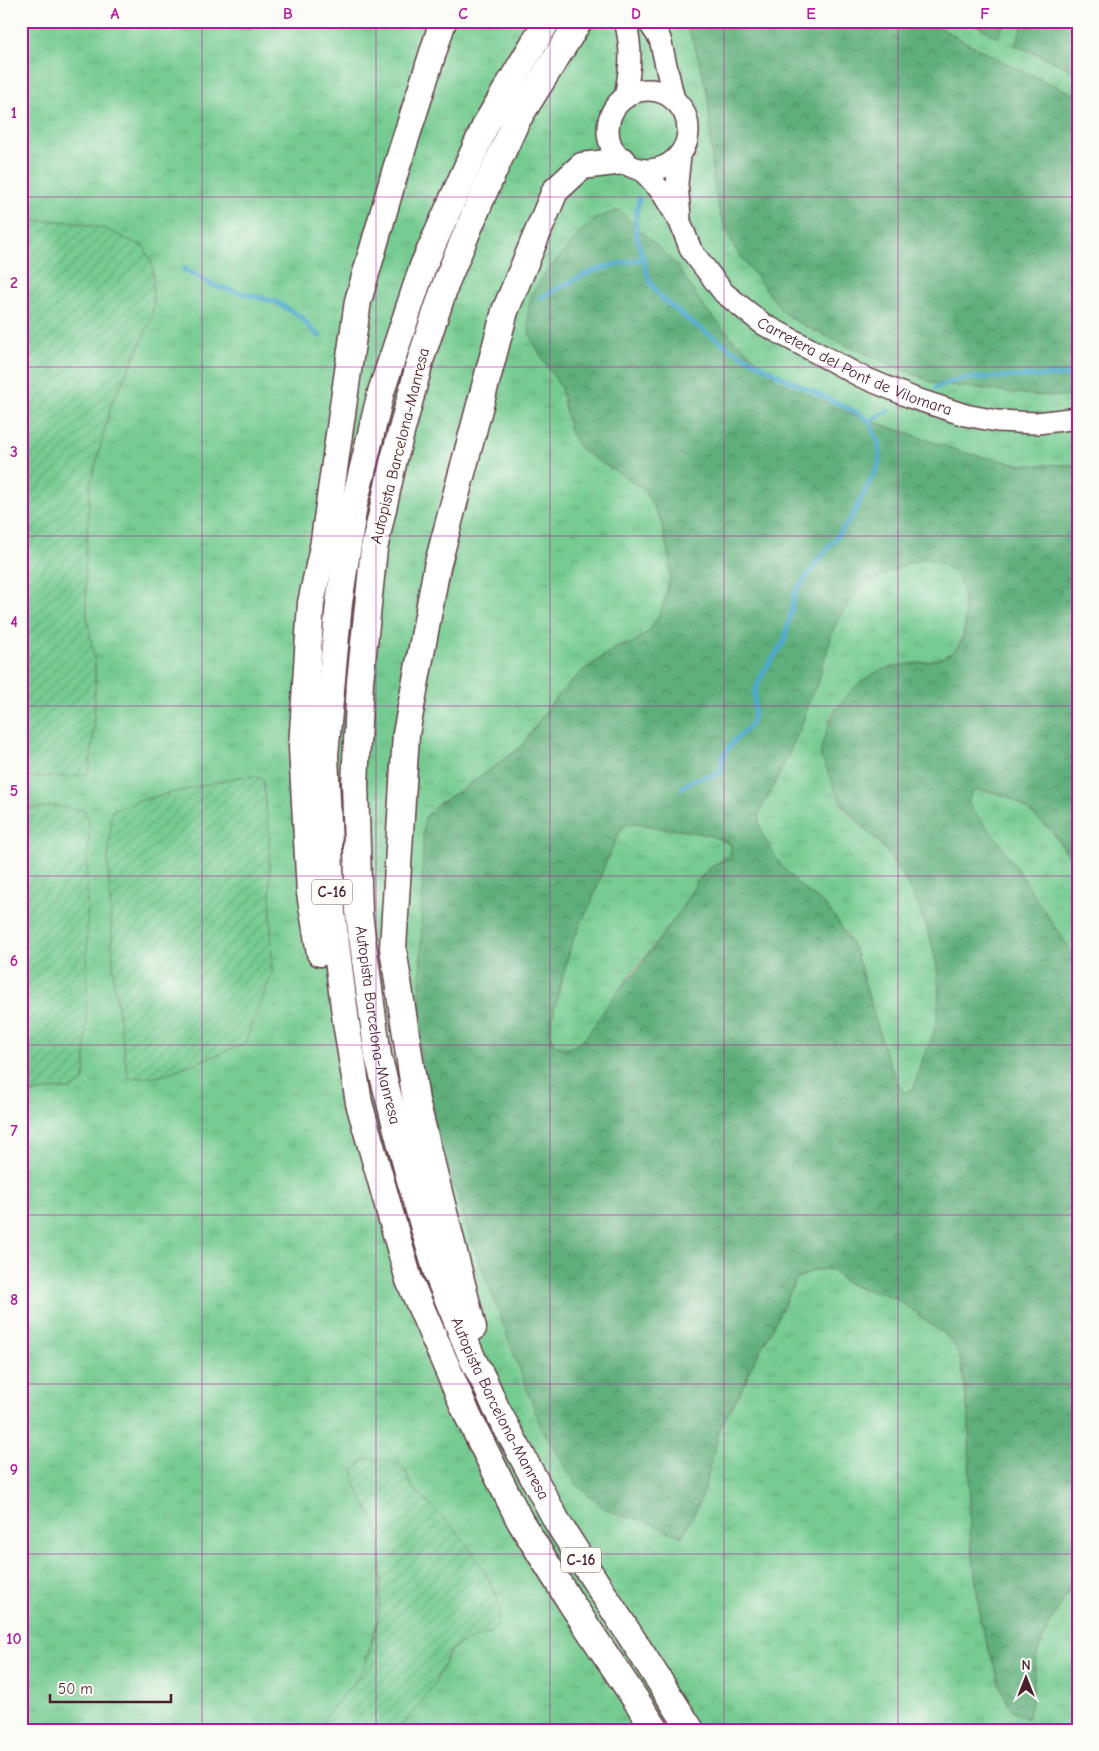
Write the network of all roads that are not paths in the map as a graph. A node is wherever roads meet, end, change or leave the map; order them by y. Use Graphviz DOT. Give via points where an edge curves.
graph roads {
  1 [pos="443,21"];
  2 [pos="546,21"];
  3 [pos="579,21"];
  4 [pos="625,21"];
  5 [pos="648,21"];
  6 [pos="625,98"];
  7 [pos="674,100"];
  8 [pos="680,155"];
  9 [pos="632,165"];
  10 [pos="680,222"];
  11 [pos="1078,418"];
  12 [pos="409,1280"];
  13 [pos="486,1383"];
  14 [pos="656,1730"];
  15 [pos="691,1730"];
  1 -- 12 [label="highway" via="358,301 323,547 311,603 302,748 310,893 346,1110 384,1237"];
  2 -- 12 [label="highway, Autopista Barcelona-Manresa / C-16" via="486,124 422,266 381,392 354,505 339,603 325,755 332,913 359,1103"];
  3 -- 13 [label="highway, Autopista Barcelona-Manresa / C-16" via="517,120 447,280 420,358 374,549 360,681 355,782 360,914 378,1056 438,1273 473,1360"];
  4 -- 6 [label="street" via="630,39"];
  5 -- 7 [label="street" via="660,39"];
  6 -- 7 [label="street" via="650,90"];
  6 -- 9 [label="street" via="613,112 608,129 612,146"];
  7 -- 8 [label="street" via="684,112 688,126 687,141"];
  8 -- 9 [label="street" via="663,168 652,170"];
  8 -- 10 [label="street, Carretera del Pont de Vilomara" via="677,184"];
  9 -- 10 [label="street, Carretera del Pont de Vilomara" via="662,192"];
  9 -- 13 [label="highway" via="582,166 555,191 505,311 437,567 406,734 393,948 416,1101"];
  10 -- 11 [label="street, Carretera del Pont de Vilomara" via="691,250 724,293 763,324 860,376 913,398 989,420 1037,423"];
  12 -- 14 [label="highway, Autopista Barcelona-Manresa / C-16" via="468,1416 520,1522"];
  13 -- 15 [label="highway, Autopista Barcelona-Manresa / C-16" via="559,1526"];
}
